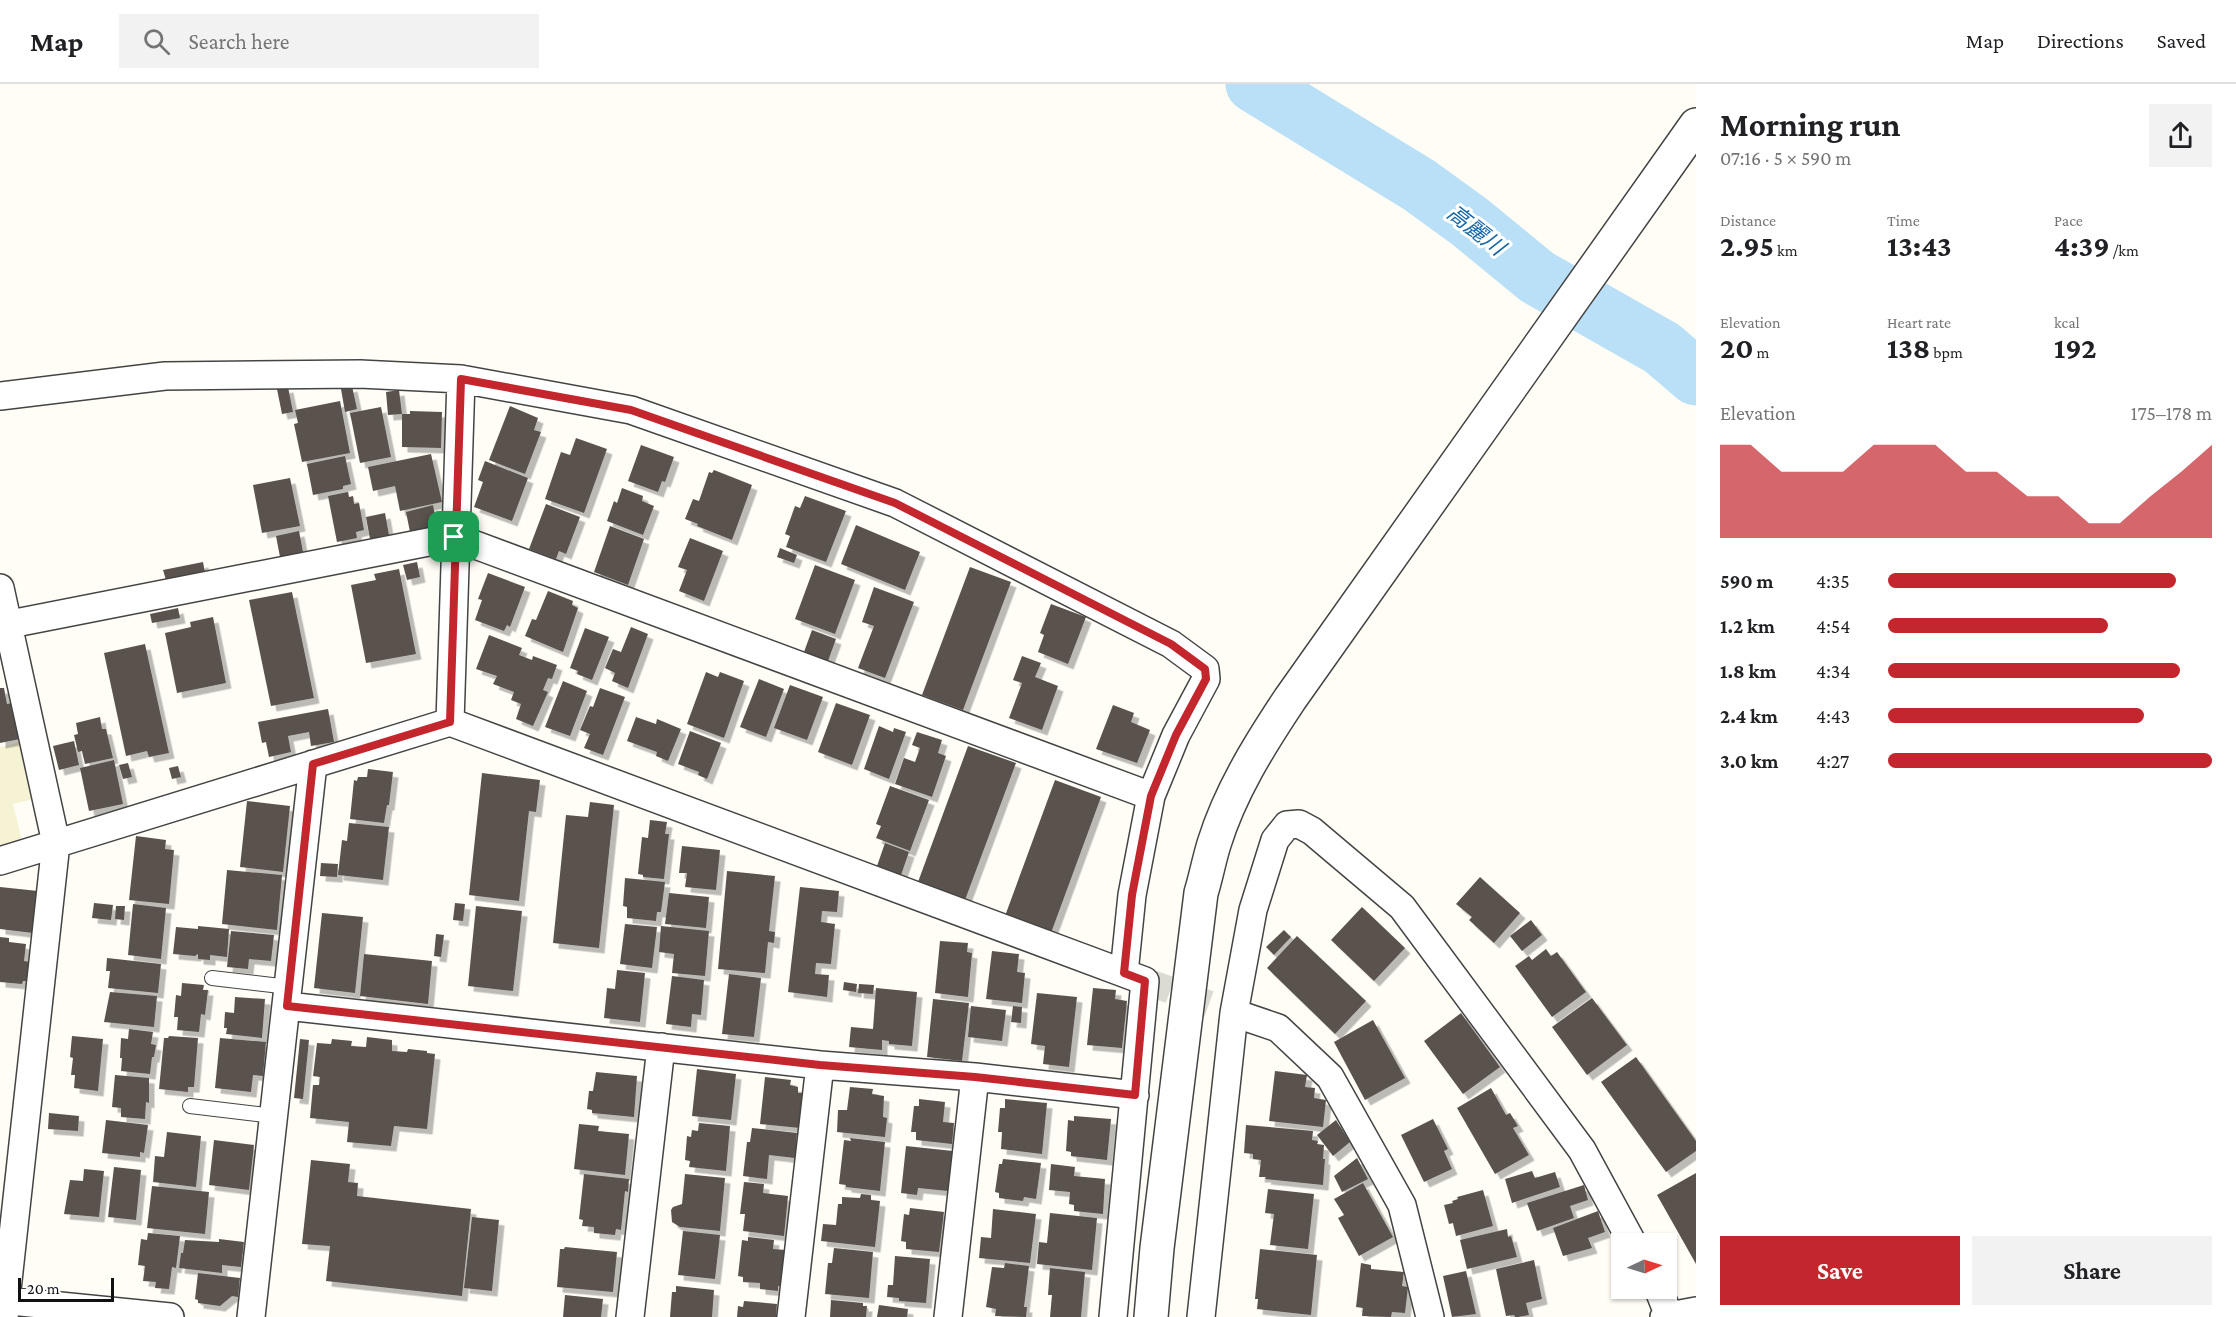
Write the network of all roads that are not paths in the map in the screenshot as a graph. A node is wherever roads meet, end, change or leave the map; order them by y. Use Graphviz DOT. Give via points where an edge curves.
graph roads {
  1 [pos="1687,137"];
  2 [pos="461,379"];
  3 [pos="0,396"];
  4 [pos="454,537"];
  5 [pos="0,588"];
  6 [pos="4,625"];
  7 [pos="450,722"];
  8 [pos="313,764"];
  9 [pos="1151,796"];
  10 [pos="56,843"];
  11 [pos="0,861"];
  12 [pos="1124,973"];
  13 [pos="212,978"];
  14 [pos="288,997"];
  15 [pos="1234,1013"];
  16 [pos="661,1047"];
  17 [pos="820,1065"];
  18 [pos="975,1077"];
  19 [pos="1135,1095"];
  20 [pos="190,1106"];
  21 [pos="274,1116"];
  22 [pos="1627,1233"];
  23 [pos="1661,1299"];
  24 [pos="3,1306"];
  25 [pos="1696,1311"];
  26 [pos="170,1317"];
  27 [pos="251,1317"];
  28 [pos="630,1317"];
  29 [pos="791,1317"];
  30 [pos="948,1317"];
  31 [pos="1113,1317"];
  32 [pos="1151,1317"];
  33 [pos="1201,1317"];
  34 [pos="1430,1317"];
  35 [pos="1667,1317"];
  1 -- 32 [label="street" via="1260,745 1238,787 1215,842 1201,893"];
  2 -- 3 [label="street" via="360,374 165,376"];
  2 -- 4 [label="street"];
  2 -- 9 [label="street" via="631,410 895,503 1171,644 1205,669 1206,679 1176,735"];
  4 -- 6 [label="street"];
  4 -- 7 [label="street"];
  4 -- 9 [label="street"];
  5 -- 6 [label="street"];
  6 -- 10 [label="street"];
  7 -- 8 [label="street"];
  7 -- 12 [label="street"];
  8 -- 10 [label="street"];
  8 -- 14 [label="street"];
  9 -- 12 [label="street" via="1132,895"];
  10 -- 11 [label="street"];
  10 -- 24 [label="street"];
  12 -- 19 [label="street" via="1145,981"];
  13 -- 14 [label="lane"];
  14 -- 16 [label="street"];
  14 -- 21 [label="street"];
  15 -- 22 [label="street" via="1253,910 1275,840 1287,825 1299,824 1402,908 1582,1150"];
  15 -- 33 [label="street"];
  15 -- 34 [label="street" via="1278,1028 1330,1077 1402,1205"];
  16 -- 17 [label="street"];
  16 -- 28 [label="street"];
  17 -- 18 [label="street"];
  17 -- 29 [label="street"];
  18 -- 19 [label="street"];
  18 -- 30 [label="street"];
  19 -- 31 [label="street"];
  20 -- 21 [label="lane"];
  21 -- 27 [label="street"];
  23 -- 35 [label="street"];
  24 -- 26 [label="street"];
  25 -- 35 [label="street"];
}
